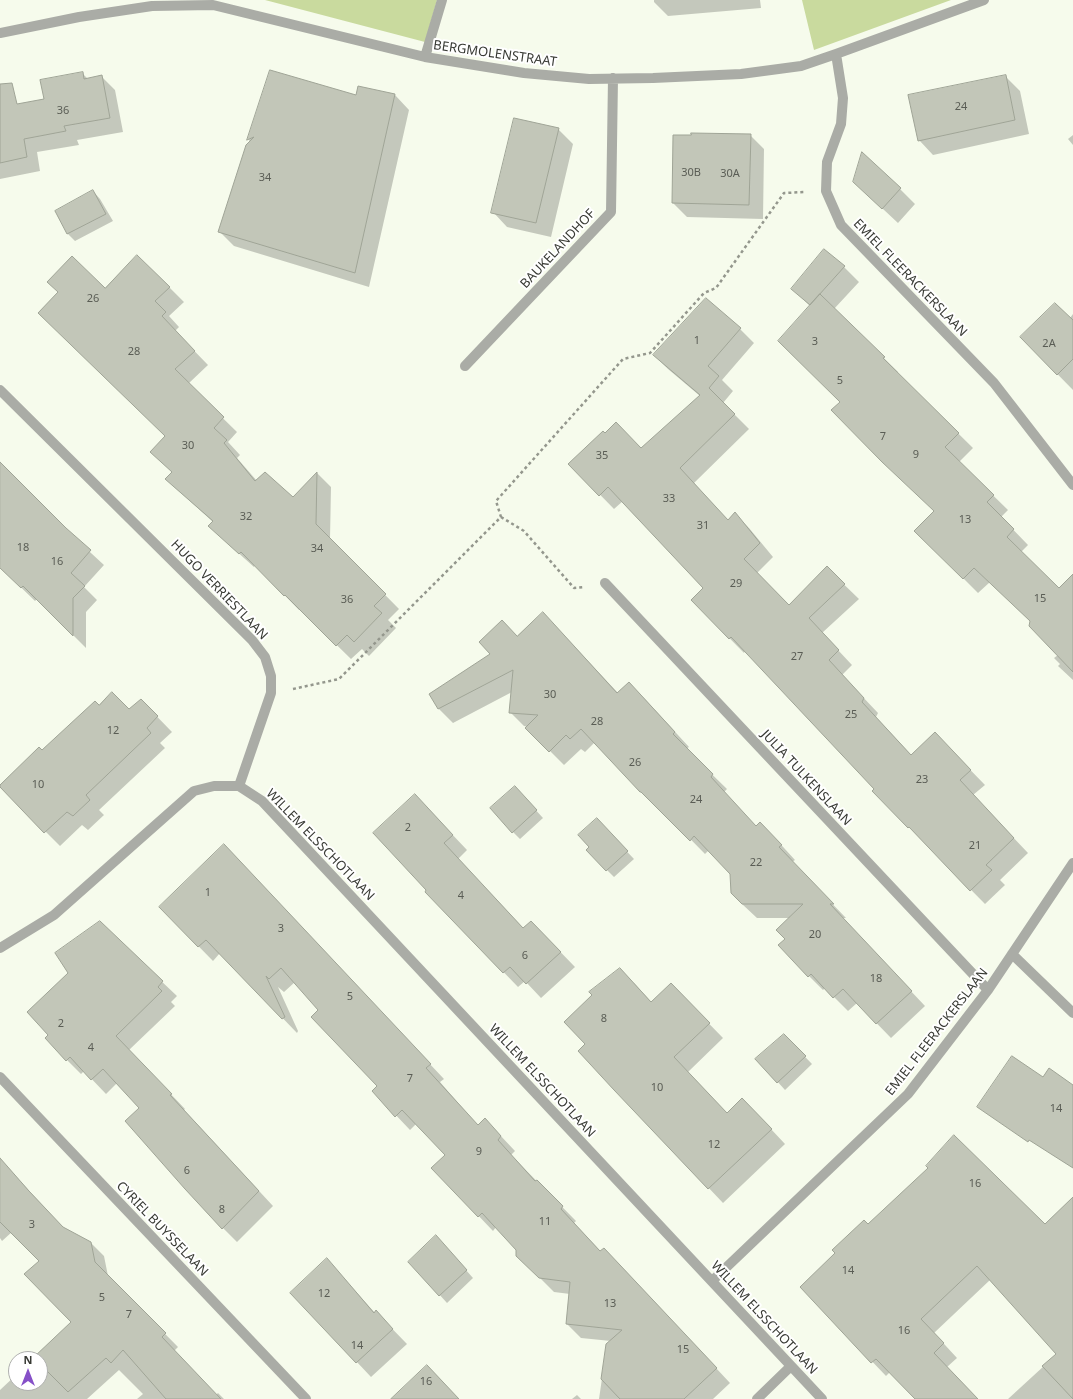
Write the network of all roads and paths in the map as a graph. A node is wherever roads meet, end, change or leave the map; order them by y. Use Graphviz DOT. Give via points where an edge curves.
graph roads {
  1 [pos="442,0"];
  2 [pos="984,0"];
  3 [pos="0,33"];
  4 [pos="836,54"];
  5 [pos="425,57"];
  6 [pos="613,78"];
  7 [pos="826,191"];
  8 [pos="465,366"];
  9 [pos="0,390"];
  10 [pos="1073,485"];
  11 [pos="501,517"];
  12 [pos="605,584"];
  13 [pos="271,693"];
  14 [pos="239,786"];
  15 [pos="1073,863"];
  16 [pos="0,948"];
  17 [pos="1012,954"];
  18 [pos="988,990"];
  19 [pos="1073,1013"];
  20 [pos="0,1077"];
  21 [pos="712,1281"];
  22 [pos="791,1366"];
  23 [pos="818,1398"];
  24 [pos="306,1399"];
  25 [pos="758,1399"];
  1 -- 5 [label="street"];
  2 -- 4 [label="street, BERGMOLENSTRAAT"];
  3 -- 5 [label="street, BERGMOLENSTRAAT" via="152,6 213,5"];
  4 -- 6 [label="street, BERGMOLENSTRAAT" via="801,66 741,74"];
  4 -- 7 [label="street, EMIEL FLEERACKERSLAAN" via="843,98 841,124 827,162"];
  5 -- 6 [label="street, BERGMOLENSTRAAT" via="524,73 589,79"];
  6 -- 8 [label="street, BAUKELANDHOF" via="611,212"];
  7 -- 10 [label="street, EMIEL FLEERACKERSLAAN" via="841,225 994,383"];
  7 -- 11 [label="path" via="784,193 716,288 704,293 650,353 623,359 496,501"];
  9 -- 13 [label="street, HUGO VERRIESTLAAN" via="252,640 265,657 271,676"];
  11 -- 12 [label="path" via="524,530 574,588"];
  11 -- 13 [label="path" via="339,679"];
  12 -- 18 [label="street, JULIA TULKENSLAAN"];
  13 -- 14 [label="street, HUGO VERRIESTLAAN"];
  14 -- 16 [label="street" via="214,786 194,791 54,915"];
  14 -- 21 [label="street, WILLEM ELSSCHOTLAAN" via="262,801"];
  15 -- 17 [label="street, EMIEL FLEERACKERSLAAN"];
  17 -- 18 [label="street, EMIEL FLEERACKERSLAAN"];
  17 -- 19 [label="street"];
  18 -- 21 [label="street, EMIEL FLEERACKERSLAAN" via="908,1094"];
  20 -- 24 [label="street, CYRIEL BUYSSELAAN"];
  21 -- 22 [label="street, WILLEM ELSSCHOTLAAN"];
  22 -- 23 [label="street, WILLEM ELSSCHOTLAAN"];
  22 -- 25 [label="street"];
}
